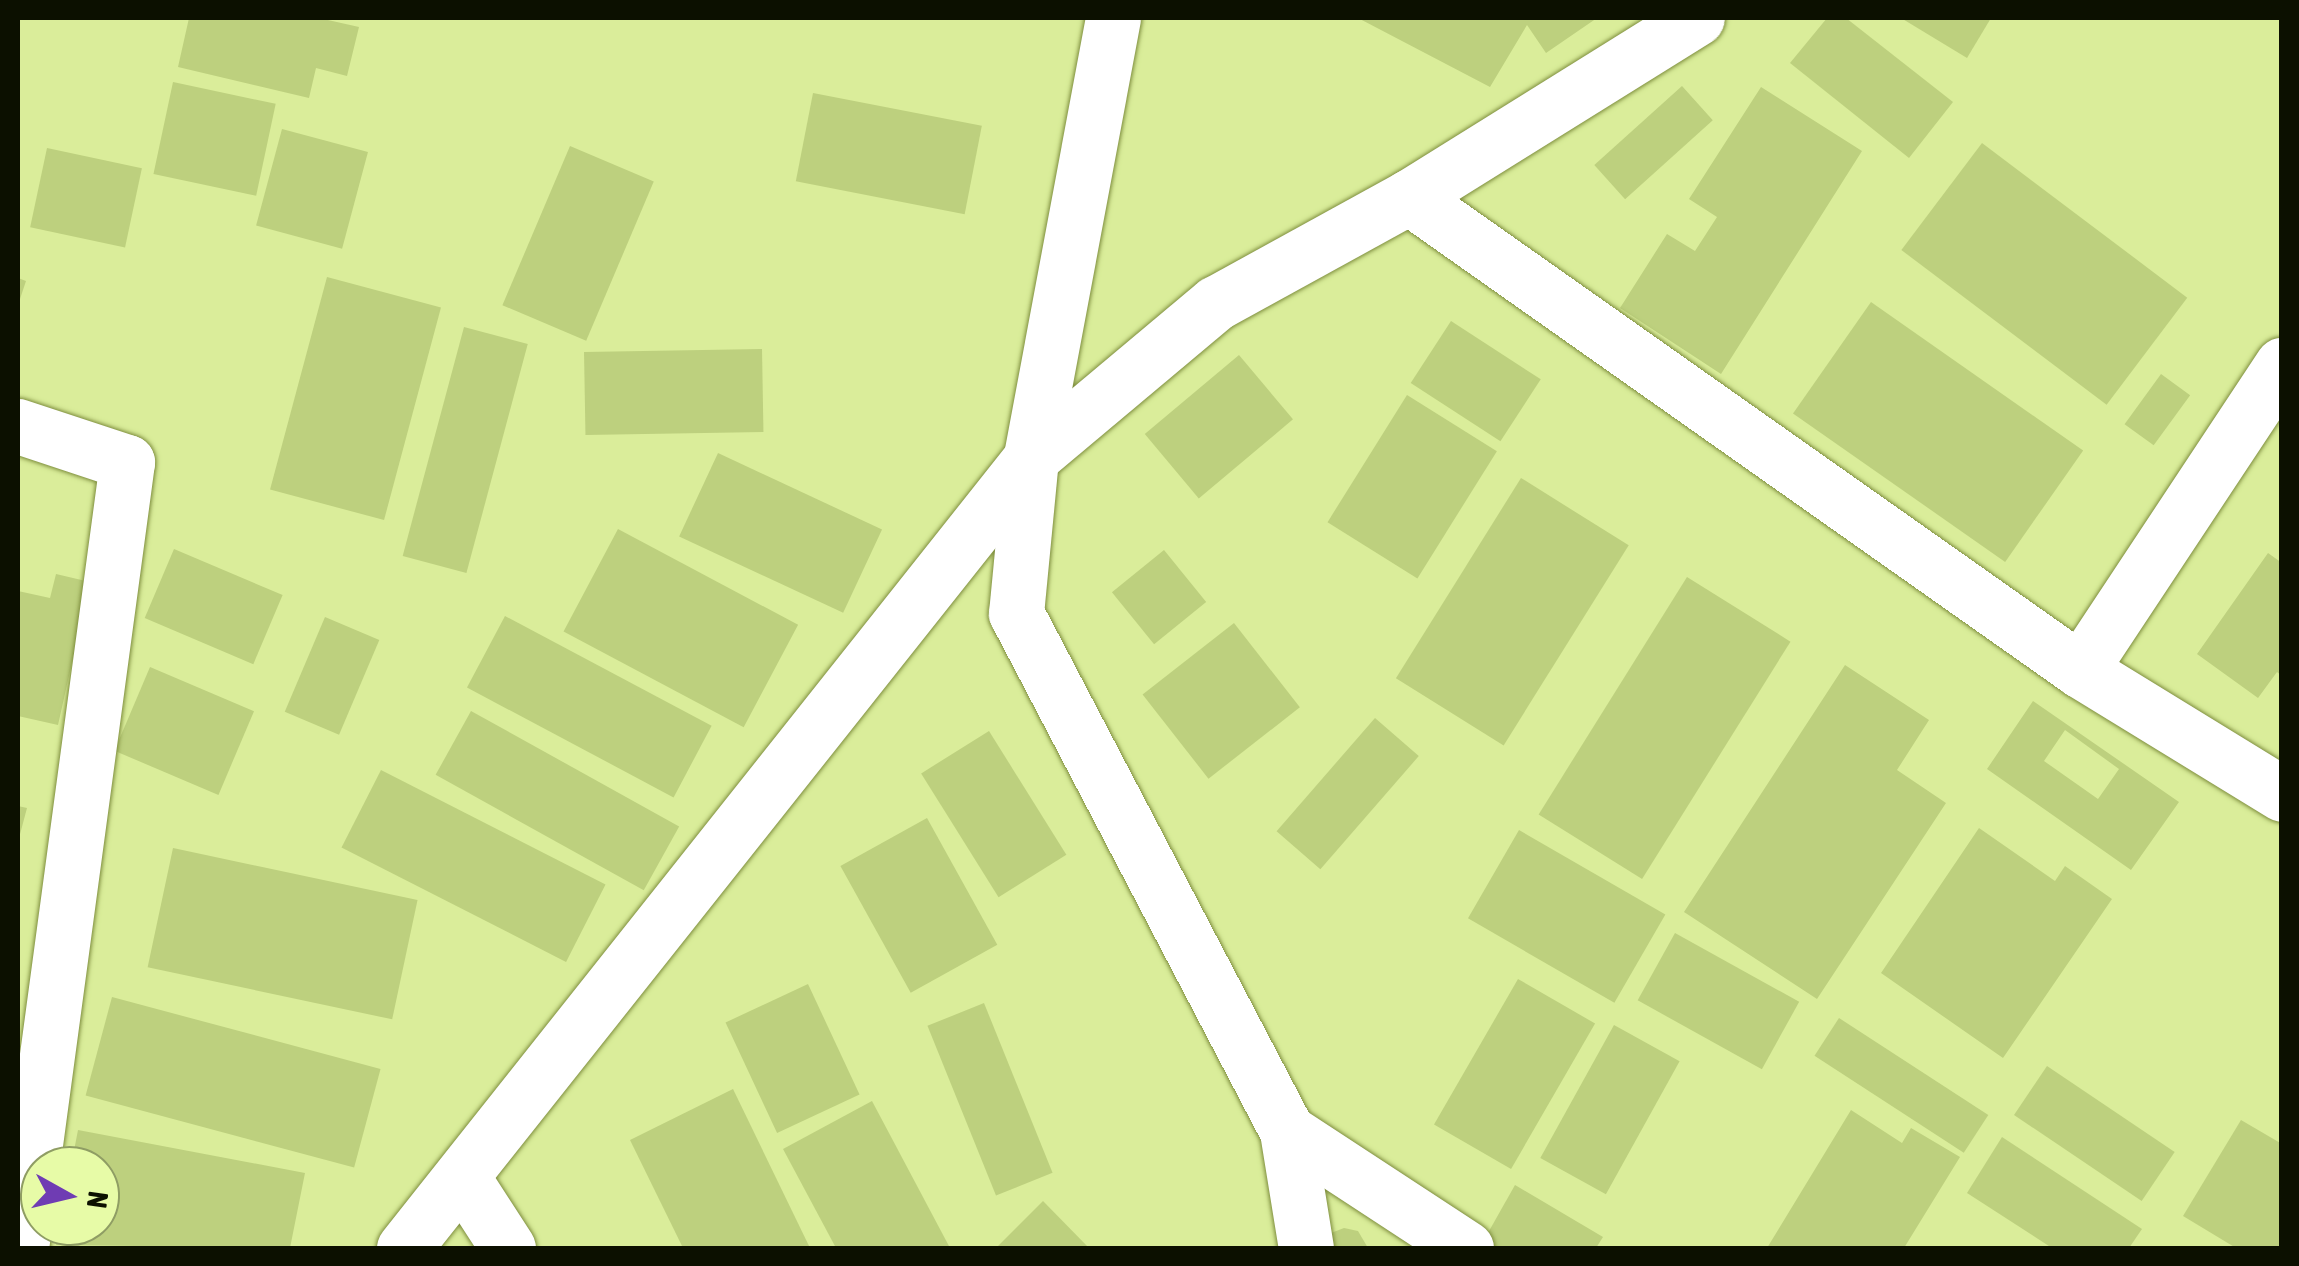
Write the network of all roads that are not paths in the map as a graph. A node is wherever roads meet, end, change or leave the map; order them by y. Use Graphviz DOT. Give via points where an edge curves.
graph roads {
  1 [pos="1113,18"];
  2 [pos="1698,18"];
  3 [pos="1409,198"];
  4 [pos="2282,365"];
  5 [pos="18,426"];
  6 [pos="1031,458"];
  7 [pos="2080,670"];
  8 [pos="2282,794"];
  9 [pos="1287,1130"];
  10 [pos="464,1180"];
  11 [pos="22,1248"];
  12 [pos="404,1248"];
  13 [pos="508,1248"];
  14 [pos="1306,1248"];
  15 [pos="1466,1248"];
  1 -- 6 [label="street"];
  2 -- 3 [label="street"];
  3 -- 6 [label="street" via="1216,303"];
  3 -- 7 [label="street"];
  4 -- 7 [label="street"];
  5 -- 11 [label="street" via="127,462"];
  6 -- 9 [label="street" via="1016,613"];
  6 -- 10 [label="street"];
  7 -- 8 [label="street"];
  9 -- 14 [label="street"];
  9 -- 15 [label="street"];
  10 -- 12 [label="street"];
  10 -- 13 [label="street"];
}
